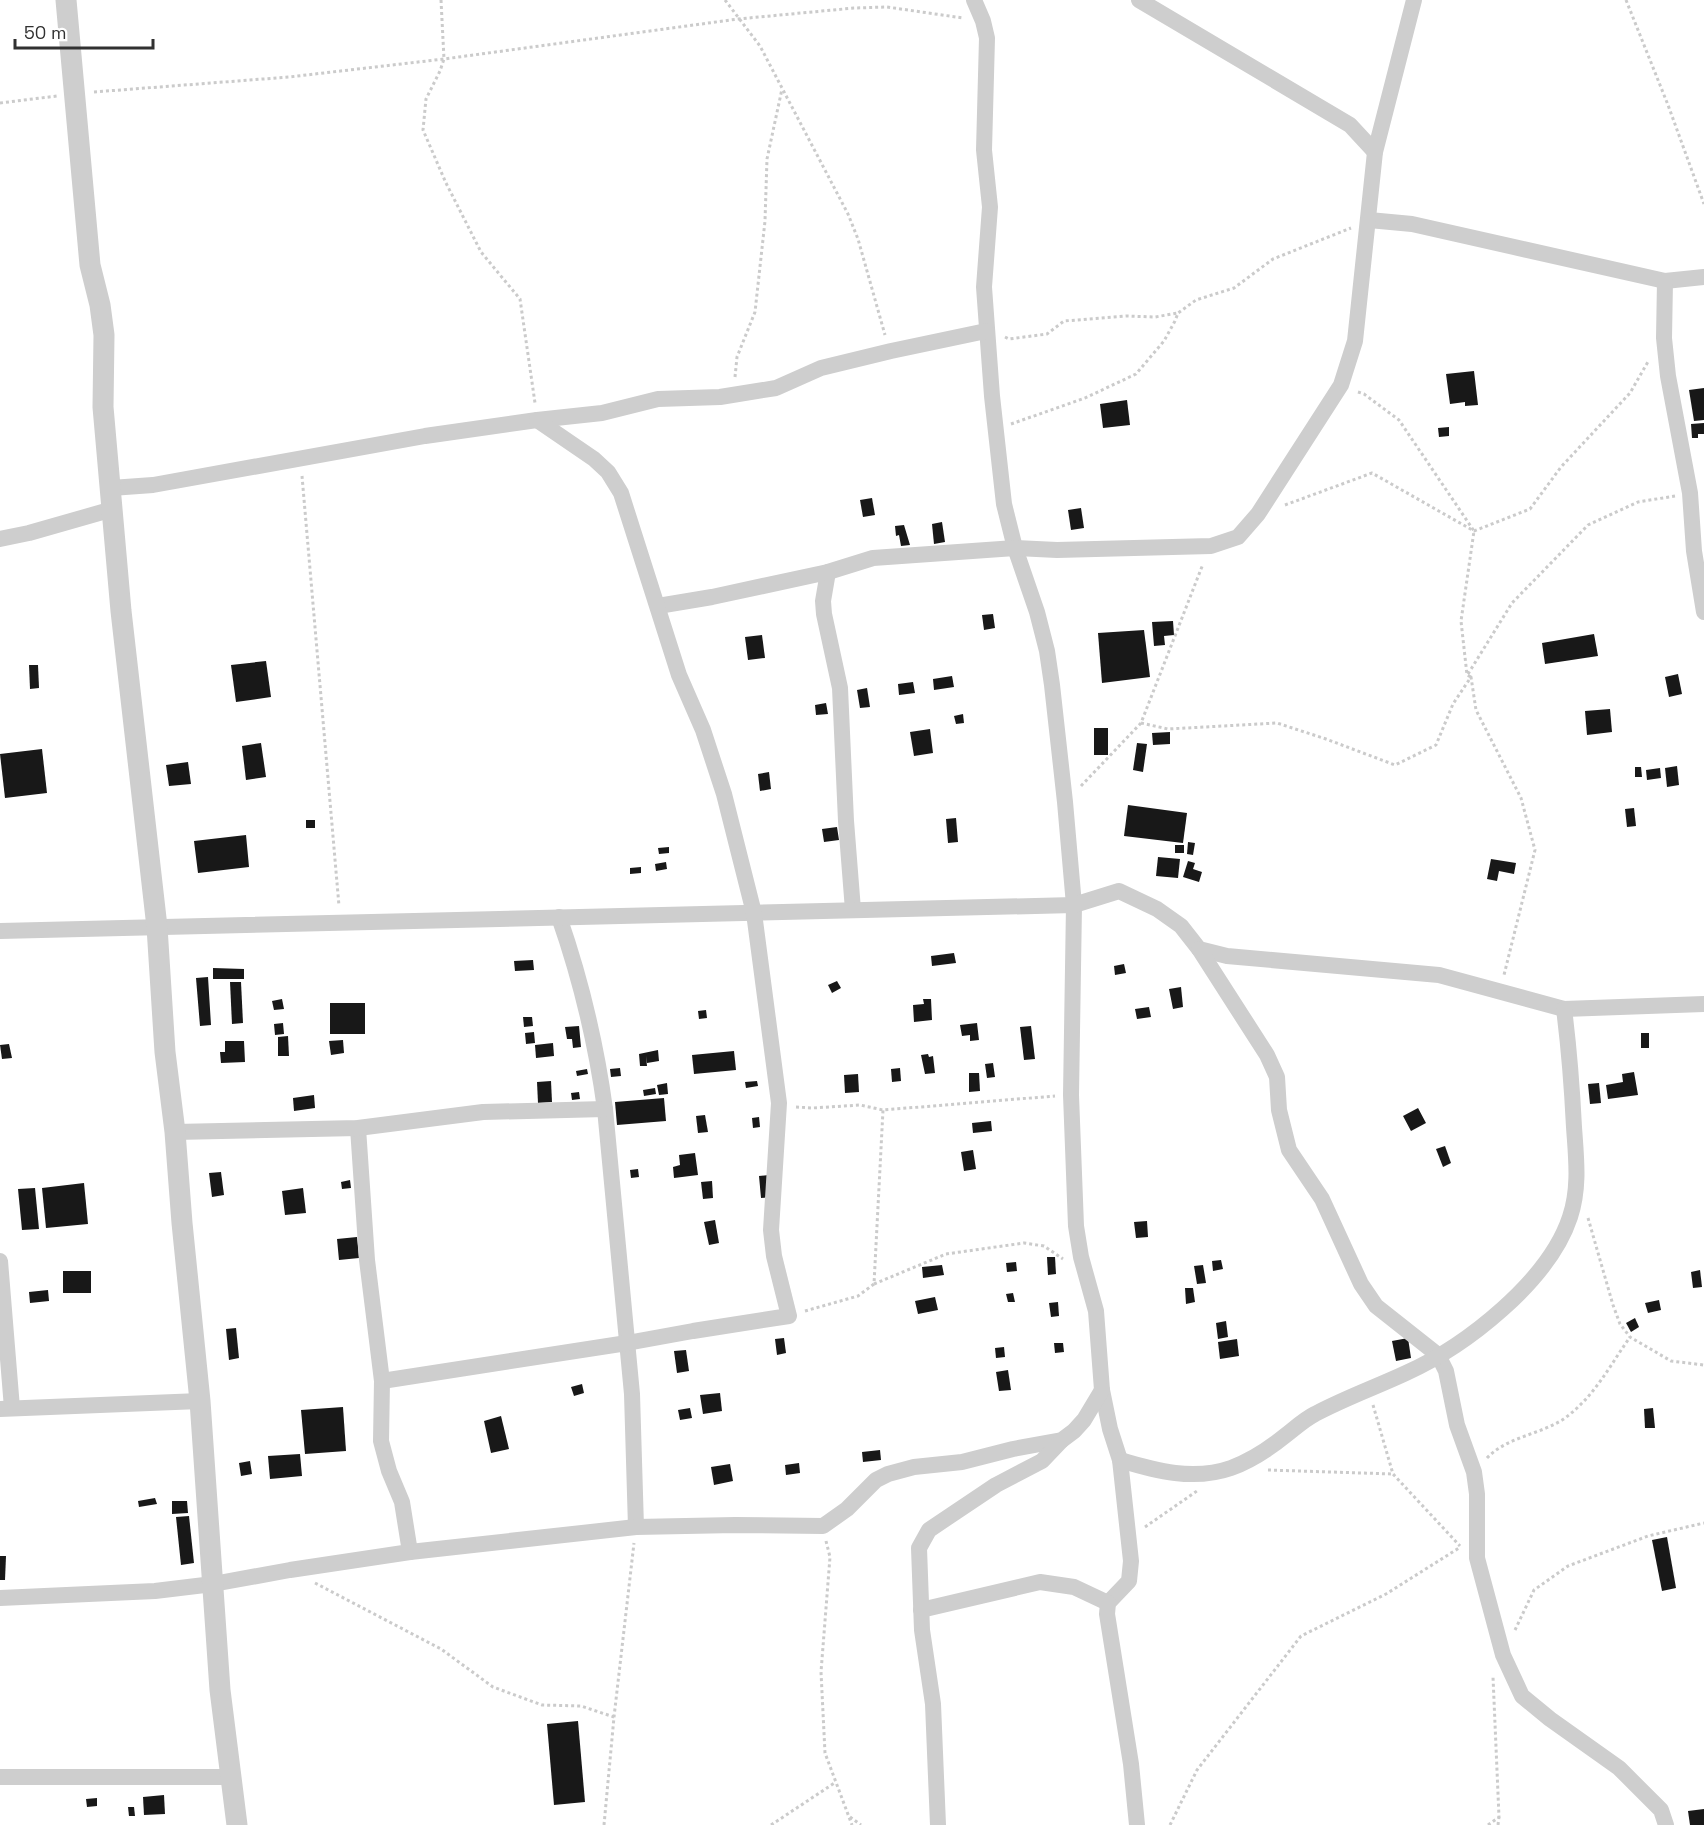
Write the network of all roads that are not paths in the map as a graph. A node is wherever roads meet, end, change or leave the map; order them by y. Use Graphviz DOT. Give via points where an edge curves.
graph roads {
  1 [pos="66,0"];
  2 [pos="974,0"];
  3 [pos="1139,0"];
  4 [pos="1414,0"];
  5 [pos="1375,152"];
  6 [pos="1369,220"];
  7 [pos="1704,277"];
  8 [pos="1665,281"];
  9 [pos="986,331"];
  10 [pos="537,420"];
  11 [pos="111,488"];
  12 [pos="113,509"];
  13 [pos="0,539"];
  14 [pos="1015,548"];
  15 [pos="828,572"];
  16 [pos="658,606"];
  17 [pos="1704,612"];
  18 [pos="1074,905"];
  19 [pos="854,910"];
  20 [pos="754,913"];
  21 [pos="560,917"];
  22 [pos="157,927"];
  23 [pos="0,931"];
  24 [pos="1199,950"];
  25 [pos="1704,1004"];
  26 [pos="1564,1009"];
  27 [pos="605,1109"];
  28 [pos="358,1128"];
  29 [pos="175,1132"];
  30 [pos="0,1261"];
  31 [pos="627,1343"];
  32 [pos="1438,1355"];
  33 [pos="382,1381"];
  34 [pos="1102,1390"];
  35 [pos="200,1401"];
  36 [pos="6,1409"];
  37 [pos="1062,1440"];
  38 [pos="1120,1460"];
  39 [pos="636,1527"];
  40 [pos="410,1552"];
  41 [pos="213,1584"];
  42 [pos="0,1598"];
  43 [pos="1107,1603"];
  44 [pos="921,1610"];
  45 [pos="0,1777"];
  46 [pos="230,1777"];
  47 [pos="237,1825"];
  48 [pos="938,1825"];
  49 [pos="1137,1825"];
  50 [pos="1666,1825"];
  1 -- 11 [label="street" via="90,265 104,335 103,407"];
  2 -- 9 [label="street" via="987,38 984,150 990,207 984,287"];
  3 -- 5 [label="street" via="1350,126"];
  4 -- 5 [label="street"];
  5 -- 6 [label="street"];
  6 -- 8 [label="street" via="1412,224"];
  6 -- 14 [label="street" via="1355,341 1341,384 1258,514 1238,537 1211,546"];
  7 -- 8 [label="street"];
  8 -- 17 [label="street" via="1668,376 1690,493"];
  9 -- 10 [label="street" via="821,368 776,388 705,398 658,399 603,413"];
  9 -- 14 [label="street" via="1004,504"];
  10 -- 11 [label="street" via="153,485"];
  10 -- 16 [label="street" via="608,472 621,493"];
  11 -- 12 [label="street"];
  12 -- 13 [label="street"];
  12 -- 22 [label="street"];
  14 -- 15 [label="street" via="873,558"];
  14 -- 18 [label="street" via="1047,651"];
  15 -- 16 [label="street"];
  15 -- 19 [label="street" via="824,614 840,688"];
  16 -- 20 [label="street" via="679,675 724,794"];
  18 -- 19 [label="street"];
  18 -- 24 [label="street" via="1119,891 1180,926"];
  18 -- 34 [label="street" via="1071,1095 1076,1226 1096,1311"];
  19 -- 20 [label="street"];
  20 -- 21 [label="street"];
  20 -- 31 [label="street" via="779,1103 771,1230 789,1316"];
  21 -- 22 [label="street"];
  21 -- 27 [label="street" via="577,968"];
  22 -- 23 [label="street"];
  22 -- 29 [label="street"];
  24 -- 26 [label="street" via="1227,956 1439,975"];
  24 -- 32 [label="street" via="1267,1054 1277,1077 1279,1110 1289,1150 1322,1199 1361,1284 1377,1306"];
  25 -- 26 [label="street"];
  26 -- 32 [label="street" via="1577,1187 1570,1218 1555,1250 1510,1304"];
  27 -- 28 [label="street" via="483,1112"];
  27 -- 31 [label="street"];
  28 -- 29 [label="street"];
  28 -- 33 [label="street" via="367,1260"];
  29 -- 35 [label="street"];
  30 -- 36 [label="street"];
  31 -- 33 [label="street"];
  31 -- 39 [label="street"];
  32 -- 38 [label="street" via="1313,1415 1272,1446 1231,1468 1180,1474"];
  32 -- 50 [label="street" via="1474,1473 1477,1558 1503,1655 1522,1696 1619,1768 1661,1810"];
  33 -- 40 [label="street" via="381,1441 402,1502"];
  34 -- 37 [label="street" via="1079,1425"];
  34 -- 38 [label="street"];
  35 -- 36 [label="street"];
  35 -- 41 [label="street"];
  37 -- 39 [label="street" via="888,1474 823,1526"];
  37 -- 44 [label="street" via="1042,1461 996,1485 930,1530 919,1548"];
  38 -- 43 [label="street" via="1131,1561 1129,1581"];
  39 -- 40 [label="street"];
  40 -- 41 [label="street"];
  41 -- 42 [label="street" via="154,1591"];
  41 -- 46 [label="street"];
  43 -- 44 [label="street" via="1074,1587 1040,1582"];
  43 -- 49 [label="street"];
  44 -- 48 [label="street" via="933,1704"];
  45 -- 46 [label="street"];
  46 -- 47 [label="street"];
}
